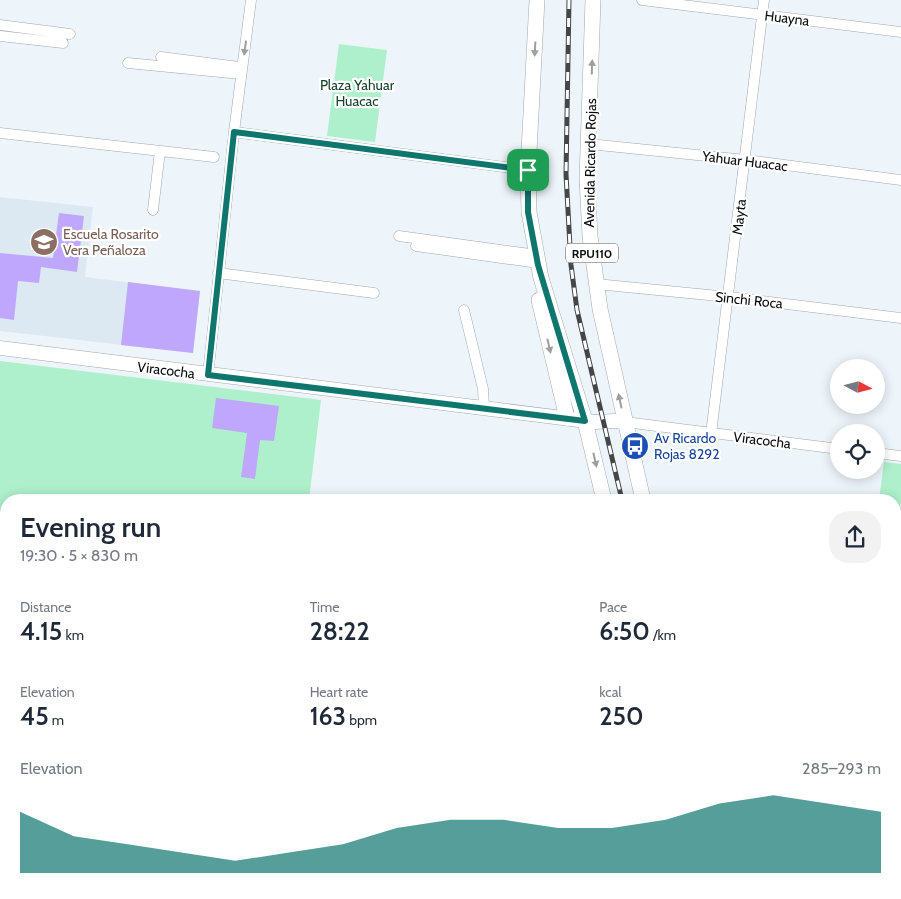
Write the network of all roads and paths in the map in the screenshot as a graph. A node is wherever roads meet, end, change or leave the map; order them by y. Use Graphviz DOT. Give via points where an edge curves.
graph roads {
  1 [pos="251,0"];
  2 [pos="537,0"];
  3 [pos="593,0"];
  4 [pos="642,0"];
  5 [pos="764,0"];
  6 [pos="763,14"];
  7 [pos="0,26"];
  8 [pos="901,32"];
  9 [pos="70,34"];
  10 [pos="0,36"];
  11 [pos="63,43"];
  12 [pos="161,57"];
  13 [pos="128,62"];
  14 [pos="242,71"];
  15 [pos="234,132"];
  16 [pos="0,133"];
  17 [pos="589,144"];
  18 [pos="160,151"];
  19 [pos="214,158"];
  20 [pos="746,160"];
  21 [pos="528,170"];
  22 [pos="901,180"];
  23 [pos="153,210"];
  24 [pos="528,212"];
  25 [pos="399,236"];
  26 [pos="416,246"];
  27 [pos="530,258"];
  28 [pos="218,273"];
  29 [pos="596,284"];
  30 [pos="374,293"];
  31 [pos="729,297"];
  32 [pos="464,310"];
  33 [pos="901,318"];
  34 [pos="0,348"];
  35 [pos="208,375"];
  36 [pos="484,408"];
  37 [pos="567,418"];
  38 [pos="585,421"];
  39 [pos="625,422"];
  40 [pos="711,434"];
  41 [pos="830,448"];
  42 [pos="885,454"];
  43 [pos="901,456"];
  44 [pos="603,494"];
  45 [pos="642,494"];
  1 -- 14 [label="street, one-way"];
  2 -- 21 [label="main road, one-way"];
  17 -- 3 [label="main road, Avenida Ricardo Rojas / RPU110, one-way"];
  4 -- 6 [label="street, Huayna"];
  5 -- 6 [label="street, Mayta"];
  6 -- 8 [label="street, Huayna"];
  6 -- 20 [label="street, Mayta"];
  7 -- 9 [label="street"];
  10 -- 11 [label="street"];
  12 -- 14 [label="street"];
  13 -- 14 [label="street"];
  14 -- 15 [label="street"];
  15 -- 21 [label="street"];
  15 -- 28 [label="street"];
  16 -- 18 [label="street"];
  17 -- 20 [label="street, Yahuar Huacac"];
  17 -- 29 [label="main road, Avenida Ricardo Rojas / RPU110" via="588,219"];
  18 -- 19 [label="street"];
  18 -- 23 [label="street"];
  20 -- 22 [label="street, Yahuar Huacac"];
  20 -- 31 [label="street, Mayta"];
  21 -- 24 [label="main road"];
  24 -- 27 [label="main road"];
  24 -- 38 [label="main road" via="541,278"];
  25 -- 27 [label="street"];
  26 -- 27 [label="street"];
  27 -- 37 [label="main road, one-way"];
  28 -- 30 [label="street"];
  28 -- 35 [label="street"];
  29 -- 31 [label="street, Sinchi Roca"];
  39 -- 29 [label="main road, Avenida Ricardo Rojas / RPU110, one-way"];
  31 -- 33 [label="street, Sinchi Roca"];
  31 -- 40 [label="street, Mayta"];
  32 -- 36 [label="street" via="483,388"];
  34 -- 35 [label="main road, Viracocha"];
  35 -- 36 [label="main road, Viracocha"];
  36 -- 37 [label="main road, Viracocha"];
  37 -- 38 [label="main road, Viracocha"];
  38 -- 39 [label="main road, Viracocha"];
  38 -- 44 [label="main road, one-way"];
  39 -- 40 [label="street, Viracocha"];
  39 -- 45 [label="main road, Avenida Ricardo Rojas / RPU110"];
  40 -- 41 [label="street, Viracocha"];
  42 -- 43 [label="street"];
}
